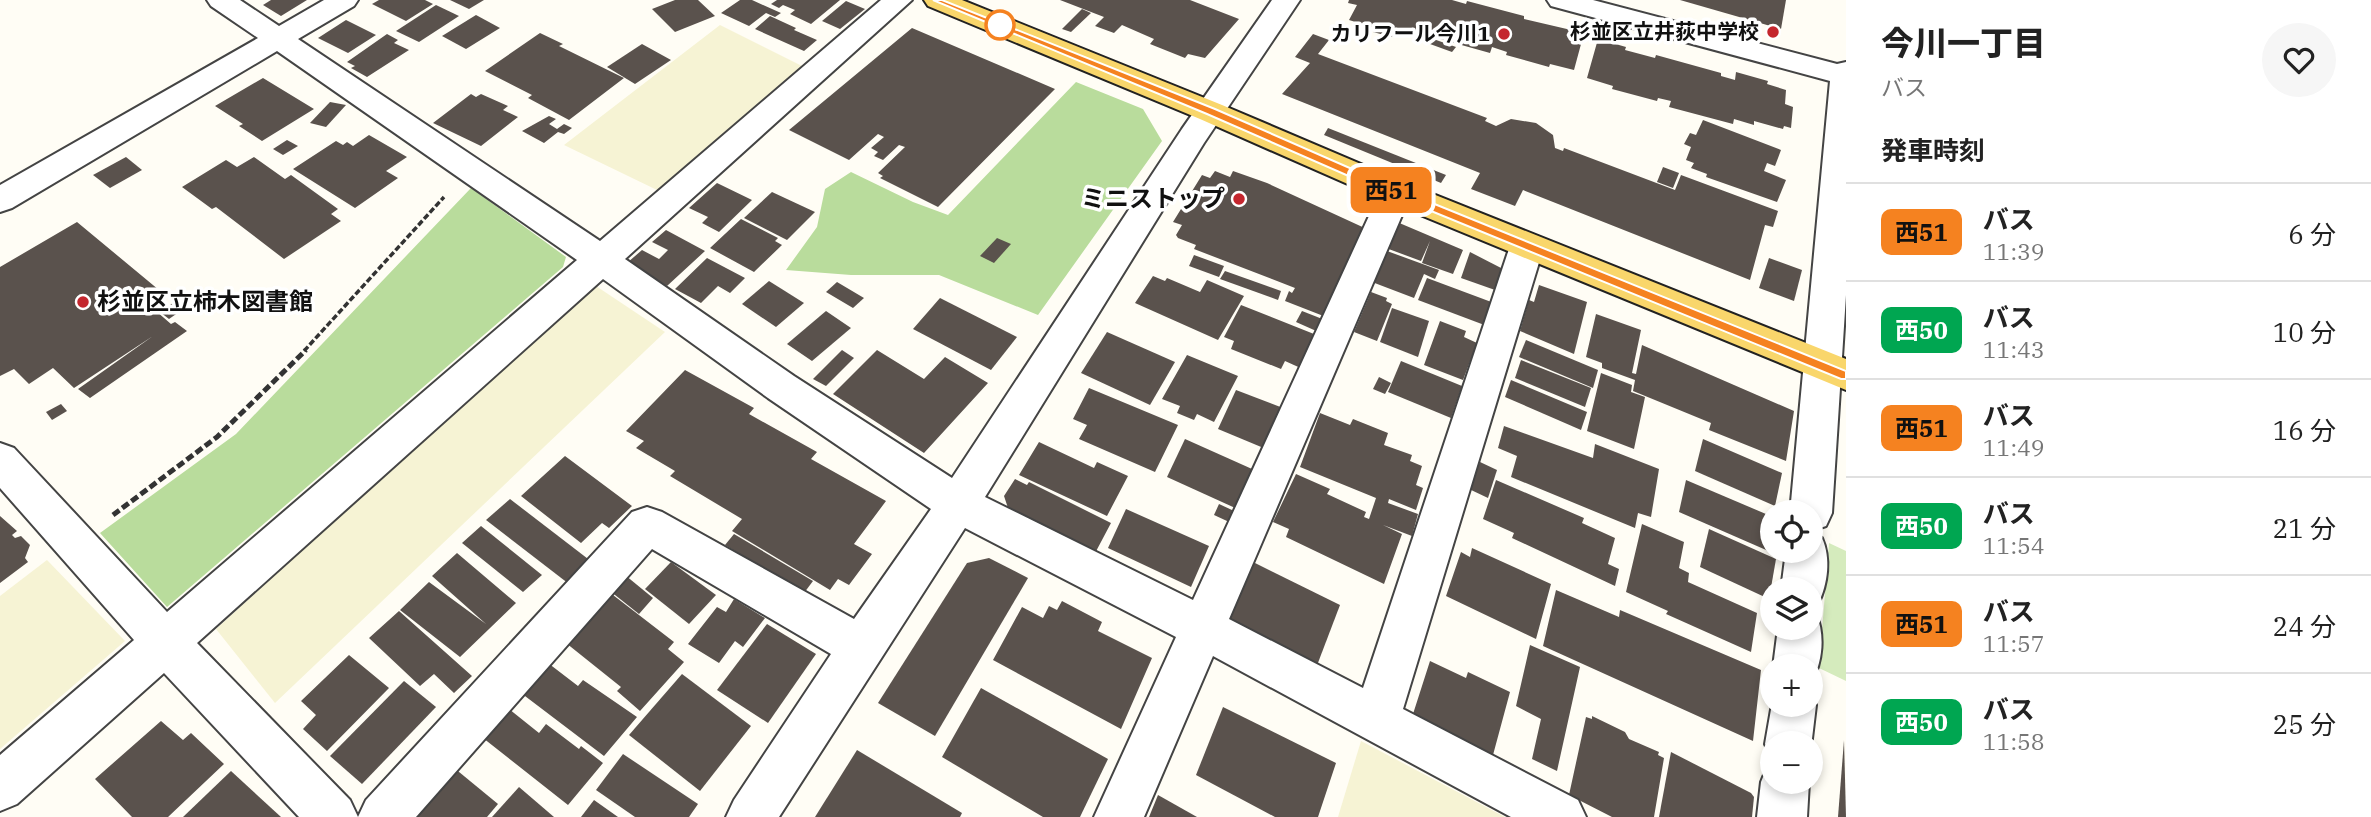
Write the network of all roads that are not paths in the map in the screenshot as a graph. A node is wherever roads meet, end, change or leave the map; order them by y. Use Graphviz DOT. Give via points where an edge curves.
graph roads {
  1 [pos="221,0"];
  2 [pos="344,0"];
  3 [pos="898,0"];
  4 [pos="939,0"];
  5 [pos="1286,0"];
  6 [pos="1561,0"];
  7 [pos="277,39"];
  8 [pos="1846,74"];
  9 [pos="1211,112"];
  10 [pos="1396,192"];
  11 [pos="0,200"];
  12 [pos="1527,246"];
  13 [pos="603,260"];
  14 [pos="1835,370"];
  15 [pos="6,477"];
  16 [pos="1813,500"];
  17 [pos="958,504"];
  18 [pos="1203,628"];
  19 [pos="165,642"];
  20 [pos="861,647"];
  21 [pos="1377,721"];
  22 [pos="0,787"];
  23 [pos="1785,794"];
  24 [pos="333,817"];
  25 [pos="383,817"];
  26 [pos="751,817"];
  27 [pos="1119,817"];
  28 [pos="1561,817"];
  29 [pos="1782,817"];
  1 -- 7 [label="street"];
  2 -- 7 [label="street"];
  3 -- 13 [label="street"];
  4 -- 9 [label="main road"];
  5 -- 9 [label="street"];
  6 -- 8 [label="street"];
  7 -- 11 [label="street"];
  7 -- 13 [label="street"];
  8 -- 14 [label="street"];
  9 -- 10 [label="main road"];
  9 -- 17 [label="street"];
  10 -- 12 [label="main road"];
  10 -- 18 [label="street"];
  12 -- 14 [label="main road"];
  12 -- 21 [label="street"];
  13 -- 17 [label="street" via="780,387"];
  13 -- 19 [label="street"];
  14 -- 16 [label="street"];
  15 -- 19 [label="street"];
  17 -- 18 [label="street"];
  17 -- 20 [label="street"];
  18 -- 21 [label="street"];
  18 -- 27 [label="street"];
  19 -- 22 [label="street"];
  19 -- 24 [label="street"];
  20 -- 25 [label="street" via="648,525"];
  20 -- 26 [label="street"];
  21 -- 28 [label="street"];
  23 -- 29 [label="street"];
}
